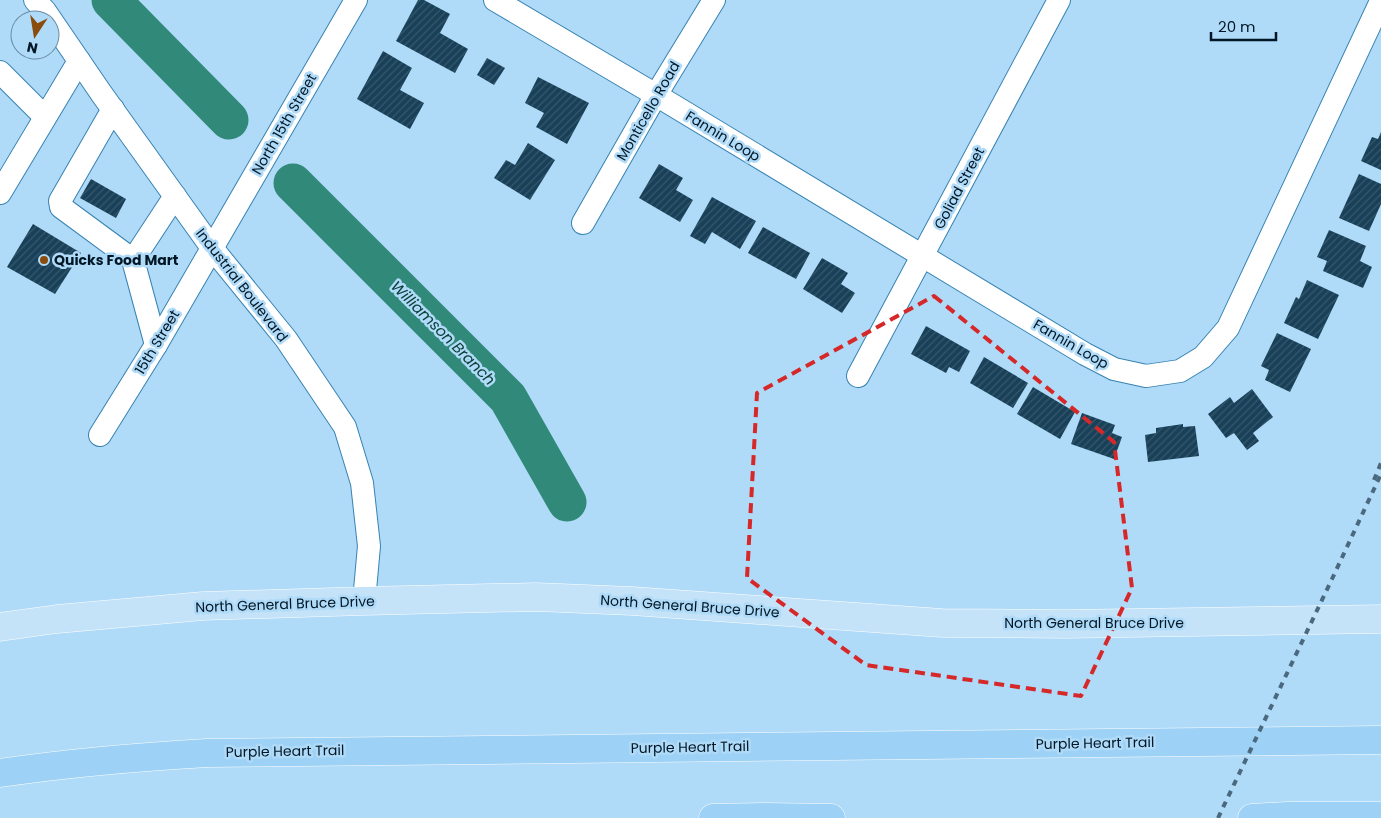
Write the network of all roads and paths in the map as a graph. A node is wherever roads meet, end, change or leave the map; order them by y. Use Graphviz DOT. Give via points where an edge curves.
graph roads {
  1 [pos="35,0"];
  2 [pos="356,0"];
  3 [pos="495,0"];
  4 [pos="714,0"];
  5 [pos="1059,0"];
  6 [pos="1381,1"];
  7 [pos="79,61"];
  8 [pos="0,72"];
  9 [pos="656,95"];
  10 [pos="113,109"];
  11 [pos="46,117"];
  12 [pos="0,193"];
  13 [pos="175,196"];
  14 [pos="583,223"];
  15 [pos="212,248"];
  16 [pos="923,256"];
  17 [pos="133,260"];
  18 [pos="156,345"];
  19 [pos="858,376"];
  20 [pos="100,436"];
  21 [pos="364,600"];
  22 [pos="1381,619"];
  23 [pos="0,627"];
  24 [pos="1381,740"];
  25 [pos="0,773"];
  26 [pos="1381,816"];
  27 [pos="713,818"];
  28 [pos="831,818"];
  29 [pos="1252,818"];
  1 -- 7 [label="street, Industrial Boulevard"];
  2 -- 15 [label="street, North 15th Street"];
  3 -- 9 [label="street, Fannin Loop"];
  4 -- 9 [label="street, Monticello Road"];
  5 -- 16 [label="street, Goliad Street"];
  6 -- 16 [label="street, Fannin Loop" via="1228,328 1203,357 1180,371 1146,376 1114,368 1085,354"];
  7 -- 10 [label="street, Industrial Boulevard"];
  7 -- 11 [label="street"];
  8 -- 11 [label="street"];
  9 -- 14 [label="street, Monticello Road"];
  9 -- 16 [label="street, Fannin Loop"];
  10 -- 13 [label="street, Industrial Boulevard"];
  10 -- 17 [label="street" via="60,204"];
  11 -- 12 [label="street"];
  13 -- 15 [label="street, Industrial Boulevard"];
  13 -- 17 [label="street"];
  15 -- 18 [label="street, 15th Street"];
  15 -- 21 [label="street, Industrial Boulevard" via="286,339 345,427 362,484 369,546"];
  16 -- 19 [label="street, Goliad Street"];
  17 -- 18 [label="street"];
  18 -- 20 [label="street, 15th Street"];
  21 -- 22 [label="main road, North General Bruce Drive" via="536,596 942,623"];
  21 -- 23 [label="main road, North General Bruce Drive" via="202,606"];
  24 -- 25 [label="highway, Purple Heart Trail" via="206,753 44,766"];
  26 -- 29 [label="highway"];
  27 -- 28 [label="highway"];
}
